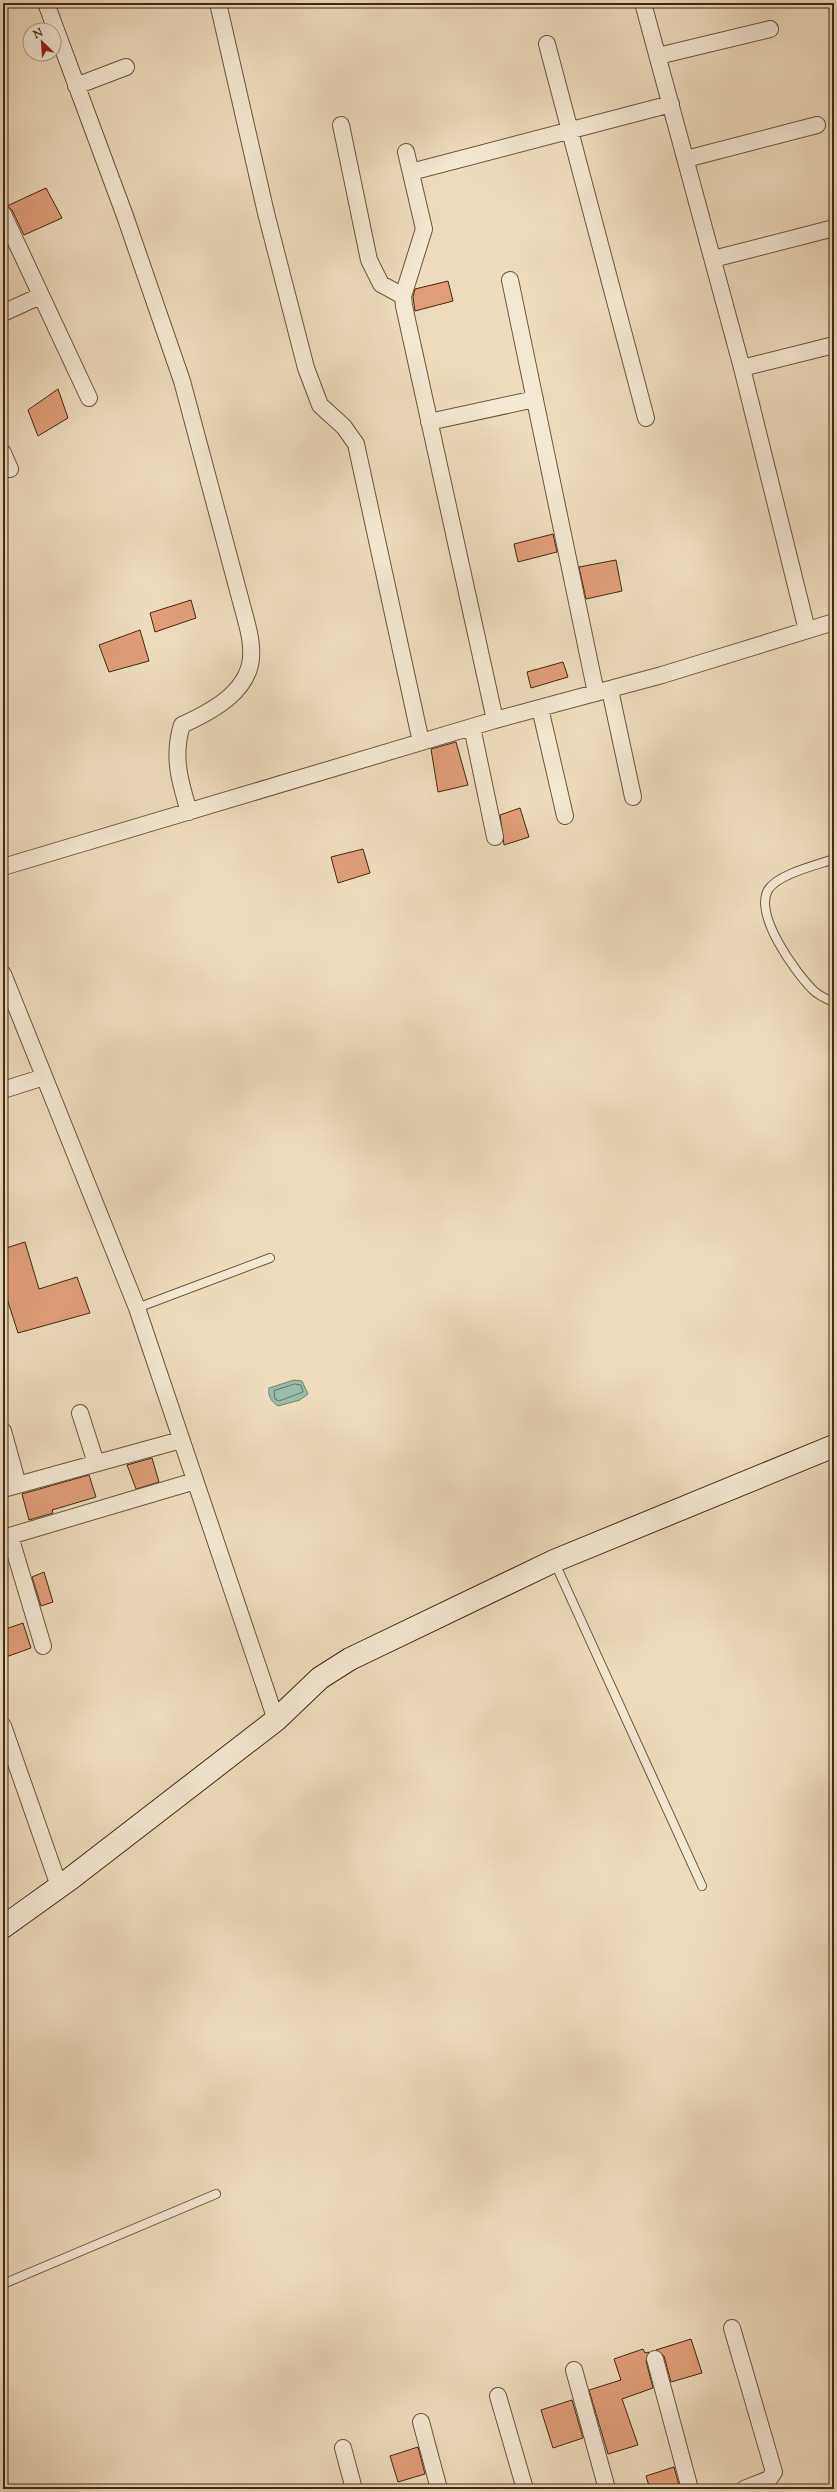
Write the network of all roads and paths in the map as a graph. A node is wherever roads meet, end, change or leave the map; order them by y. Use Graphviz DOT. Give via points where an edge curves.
graph roads {
  1 [pos="218,3"];
  2 [pos="643,3"];
  3 [pos="50,4"];
  4 [pos="770,29"];
  5 [pos="547,44"];
  6 [pos="658,56"];
  7 [pos="126,67"];
  8 [pos="76,86"];
  9 [pos="671,104"];
  10 [pos="341,125"];
  11 [pos="817,125"];
  12 [pos="569,131"];
  13 [pos="406,152"];
  14 [pos="686,159"];
  15 [pos="411,172"];
  16 [pos="3,214"];
  17 [pos="834,228"];
  18 [pos="713,259"];
  19 [pos="510,280"];
  20 [pos="40,296"];
  21 [pos="403,296"];
  22 [pos="3,313"];
  23 [pos="834,345"];
  24 [pos="742,368"];
  25 [pos="89,398"];
  26 [pos="534,399"];
  27 [pos="646,418"];
  28 [pos="429,422"];
  29 [pos="3,454"];
  30 [pos="10,469"];
  31 [pos="834,622"];
  32 [pos="807,630"];
  33 [pos="603,691"];
  34 [pos="540,708"];
  35 [pos="495,720"];
  36 [pos="472,727"];
  37 [pos="421,742"];
  38 [pos="633,797"];
  39 [pos="189,812"];
  40 [pos="564,816"];
  41 [pos="495,837"];
  42 [pos="834,859"];
  43 [pos="3,867"];
  44 [pos="3,974"];
  45 [pos="834,1002"];
  46 [pos="44,1077"];
  47 [pos="3,1090"];
  48 [pos="270,1258"];
  49 [pos="137,1308"];
  50 [pos="80,1413"];
  51 [pos="3,1431"];
  52 [pos="181,1440"];
  53 [pos="834,1446"];
  54 [pos="96,1463"];
  55 [pos="195,1481"];
  56 [pos="18,1485"];
  57 [pos="3,1489"];
  58 [pos="6,1537"];
  59 [pos="554,1561"];
  60 [pos="43,1646"];
  61 [pos="276,1720"];
  62 [pos="3,1726"];
  63 [pos="59,1886"];
  64 [pos="702,1886"];
  65 [pos="3,1927"];
  66 [pos="216,2194"];
  67 [pos="3,2284"];
  68 [pos="732,2328"];
  69 [pos="655,2358"];
  70 [pos="574,2370"];
  71 [pos="498,2396"];
  72 [pos="421,2422"];
  73 [pos="343,2448"];
  74 [pos="354,2489"];
  75 [pos="439,2489"];
  76 [pos="525,2489"];
  77 [pos="606,2489"];
  78 [pos="690,2489"];
  79 [pos="744,2489"];
  1 -- 37 [label="street" via="266,213 306,368 320,406 344,427 356,444"];
  2 -- 6 [label="street"];
  3 -- 8 [label="street"];
  4 -- 6 [label="street"];
  5 -- 12 [label="street"];
  6 -- 9 [label="street"];
  7 -- 8 [label="street"];
  8 -- 39 [label="street" via="128,224 182,381 220,517 252,650 247,673 235,695 182,725 178,739 177,769"];
  9 -- 12 [label="street"];
  9 -- 14 [label="street"];
  10 -- 21 [label="street" via="370,260 381,284"];
  11 -- 14 [label="street"];
  12 -- 15 [label="street"];
  12 -- 27 [label="street"];
  13 -- 15 [label="street"];
  14 -- 18 [label="street"];
  15 -- 21 [label="street" via="424,229"];
  16 -- 20 [label="street"];
  17 -- 18 [label="street"];
  18 -- 24 [label="street"];
  19 -- 26 [label="street"];
  20 -- 22 [label="street"];
  20 -- 25 [label="street"];
  21 -- 28 [label="street"];
  23 -- 24 [label="street"];
  24 -- 32 [label="street"];
  26 -- 28 [label="street"];
  26 -- 33 [label="street"];
  28 -- 35 [label="street"];
  29 -- 30 [label="street"];
  31 -- 32 [label="street"];
  32 -- 33 [label="street"];
  33 -- 34 [label="street"];
  33 -- 38 [label="street"];
  34 -- 35 [label="street"];
  34 -- 40 [label="street"];
  35 -- 36 [label="street"];
  36 -- 37 [label="street"];
  36 -- 41 [label="street"];
  37 -- 39 [label="street"];
  39 -- 43 [label="street"];
  42 -- 45 [label="lane" via="784,877 769,889 765,900 767,917 795,968 813,990"];
  44 -- 46 [label="street"];
  46 -- 47 [label="street"];
  46 -- 49 [label="street"];
  48 -- 49 [label="lane"];
  49 -- 52 [label="street"];
  50 -- 54 [label="street"];
  51 -- 56 [label="street"];
  52 -- 54 [label="street"];
  52 -- 55 [label="street"];
  53 -- 59 [label="street"];
  54 -- 56 [label="street"];
  55 -- 58 [label="street"];
  55 -- 61 [label="street"];
  56 -- 57 [label="street"];
  58 -- 60 [label="street"];
  59 -- 61 [label="street" via="350,1659 320,1678"];
  59 -- 64 [label="lane"];
  61 -- 63 [label="street"];
  62 -- 63 [label="street"];
  63 -- 65 [label="street"];
  66 -- 67 [label="lane"];
  68 -- 79 [label="street" via="774,2472 769,2479"];
  69 -- 78 [label="street"];
  70 -- 77 [label="street"];
  71 -- 76 [label="street"];
  72 -- 75 [label="street"];
  73 -- 74 [label="street"];
}
